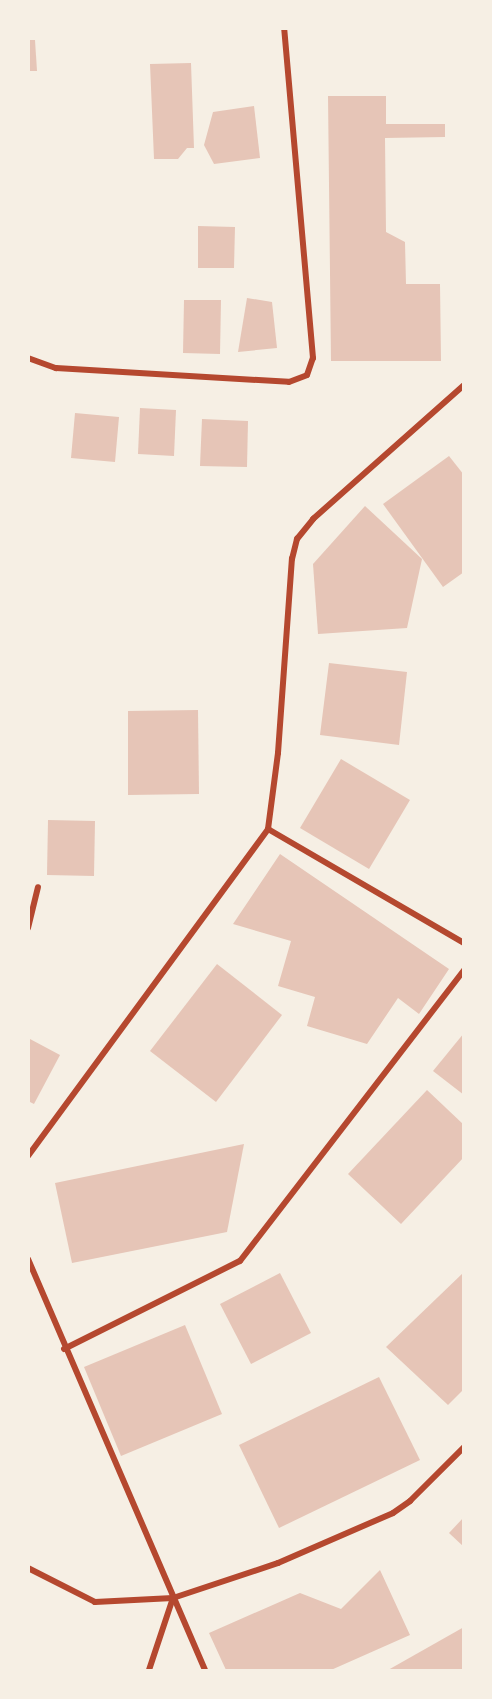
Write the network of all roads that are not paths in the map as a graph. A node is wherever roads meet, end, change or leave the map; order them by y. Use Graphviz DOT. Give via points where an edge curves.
graph roads {
  1 [pos="284,28"];
  2 [pos="28,358"];
  3 [pos="464,385"];
  4 [pos="268,830"];
  5 [pos="38,887"];
  6 [pos="28,928"];
  7 [pos="464,943"];
  8 [pos="464,970"];
  9 [pos="28,1156"];
  10 [pos="28,1259"];
  11 [pos="64,1348"];
  12 [pos="464,1447"];
  13 [pos="28,1568"];
  14 [pos="173,1598"];
  15 [pos="149,1671"];
  16 [pos="206,1671"];
  1 -- 2 [label="street" via="313,358 307,375 289,382 68,368"];
  3 -- 4 [label="street" via="313,519 297,539"];
  4 -- 7 [label="street"];
  4 -- 9 [label="street"];
  5 -- 6 [label="street"];
  8 -- 11 [label="street" via="240,1261"];
  10 -- 11 [label="street"];
  11 -- 14 [label="street"];
  12 -- 14 [label="street" via="410,1502 386,1517 278,1563"];
  13 -- 14 [label="street" via="95,1602"];
  14 -- 15 [label="street"];
  14 -- 16 [label="street"];
}
